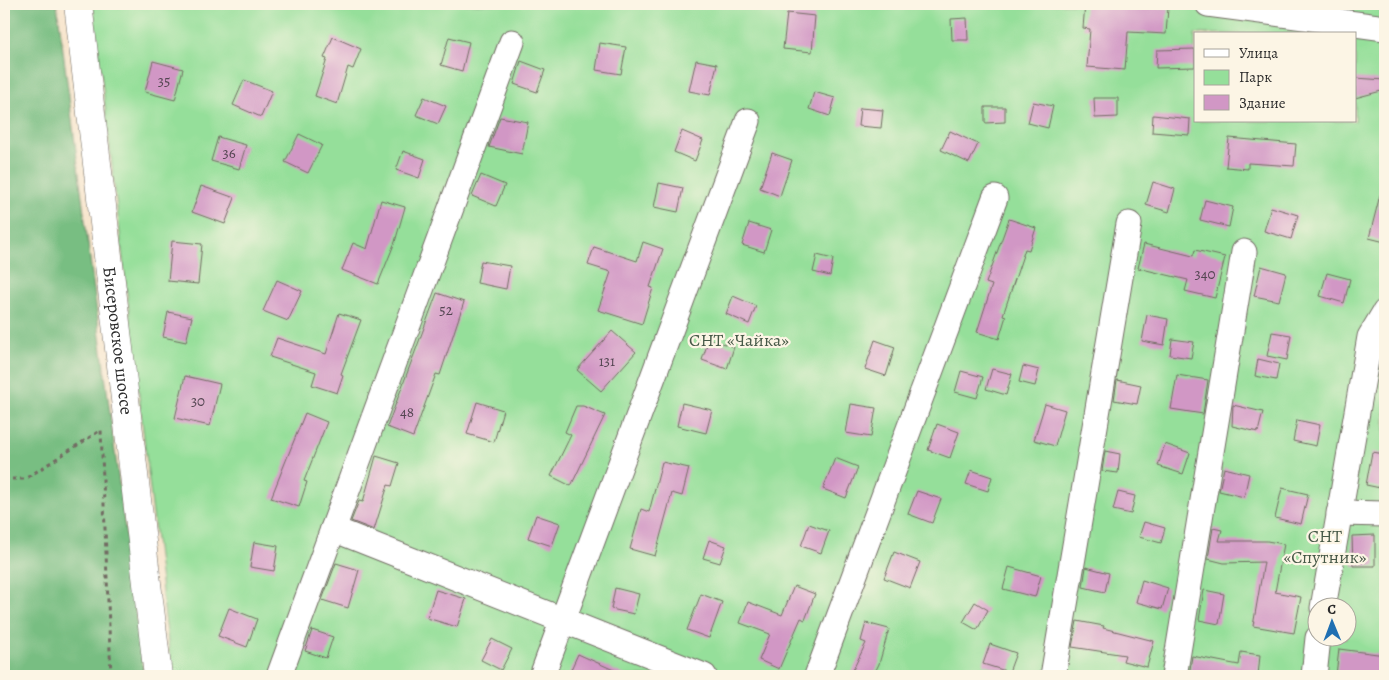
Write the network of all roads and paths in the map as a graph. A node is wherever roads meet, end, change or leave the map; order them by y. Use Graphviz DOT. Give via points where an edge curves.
graph roads {
  1 [pos="78,4"];
  2 [pos="1208,4"];
  3 [pos="1385,28"];
  4 [pos="512,42"];
  5 [pos="748,121"];
  6 [pos="995,198"];
  7 [pos="1129,224"];
  8 [pos="1244,252"];
  9 [pos="1385,312"];
  10 [pos="4,479"];
  11 [pos="1339,513"];
  12 [pos="1385,514"];
  13 [pos="333,529"];
  14 [pos="1325,598"];
  15 [pos="563,620"];
  16 [pos="1317,648"];
  17 [pos="111,676"];
  18 [pos="158,676"];
  19 [pos="279,676"];
  20 [pos="542,676"];
  21 [pos="704,676"];
  22 [pos="816,676"];
  23 [pos="1053,676"];
  24 [pos="1174,676"];
  25 [pos="1314,676"];
  1 -- 18 [label="main road, Бисеровское шоссе"];
  2 -- 3 [label="street"];
  4 -- 13 [label="street"];
  5 -- 15 [label="street"];
  6 -- 22 [label="street"];
  7 -- 23 [label="street"];
  8 -- 24 [label="street"];
  9 -- 11 [label="street" via="1370,337"];
  10 -- 17 [label="path" via="25,479 101,430"];
  11 -- 12 [label="street"];
  11 -- 14 [label="street"];
  13 -- 15 [label="street"];
  13 -- 19 [label="street"];
  15 -- 20 [label="street"];
  15 -- 21 [label="street"];
  16 -- 25 [label="street"];
}
